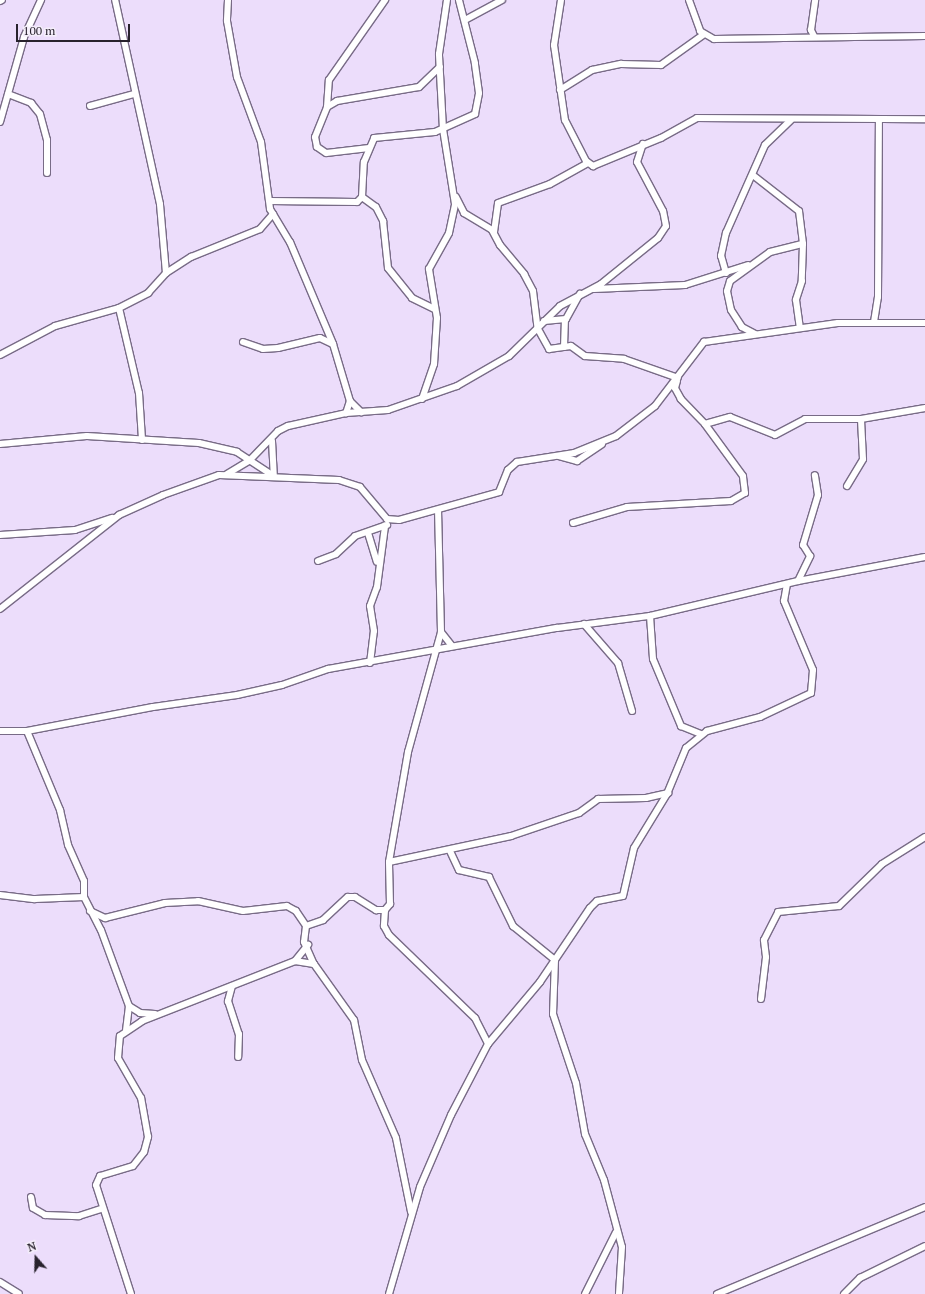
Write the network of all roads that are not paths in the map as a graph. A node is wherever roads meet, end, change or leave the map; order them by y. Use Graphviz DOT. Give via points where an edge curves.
graph roads {
  1 [pos="40,0"];
  2 [pos="115,0"];
  3 [pos="228,0"];
  4 [pos="385,0"];
  5 [pos="447,0"];
  6 [pos="460,0"];
  7 [pos="502,0"];
  8 [pos="561,0"];
  9 [pos="689,0"];
  10 [pos="815,0"];
  11 [pos="465,20"];
  12 [pos="702,35"];
  13 [pos="814,36"];
  14 [pos="925,36"];
  15 [pos="440,68"];
  16 [pos="560,90"];
  17 [pos="8,94"];
  18 [pos="134,94"];
  19 [pos="90,106"];
  20 [pos="327,107"];
  21 [pos="879,119"];
  22 [pos="925,119"];
  23 [pos="791,120"];
  24 [pos="0,122"];
  25 [pos="443,129"];
  26 [pos="643,144"];
  27 [pos="369,148"];
  28 [pos="588,163"];
  29 [pos="47,173"];
  30 [pos="754,176"];
  31 [pos="454,192"];
  32 [pos="362,197"];
  33 [pos="270,201"];
  34 [pos="273,214"];
  35 [pos="494,232"];
  36 [pos="803,244"];
  37 [pos="748,265"];
  38 [pos="166,273"];
  39 [pos="726,274"];
  40 [pos="590,289"];
  41 [pos="580,294"];
  42 [pos="119,308"];
  43 [pos="435,309"];
  44 [pos="565,320"];
  45 [pos="544,321"];
  46 [pos="874,322"];
  47 [pos="925,323"];
  48 [pos="800,327"];
  49 [pos="538,329"];
  50 [pos="755,334"];
  51 [pos="244,342"];
  52 [pos="333,344"];
  53 [pos="564,347"];
  54 [pos="0,355"];
  55 [pos="678,379"];
  56 [pos="422,399"];
  57 [pos="350,401"];
  58 [pos="925,408"];
  59 [pos="361,412"];
  60 [pos="346,413"];
  61 [pos="861,419"];
  62 [pos="705,424"];
  63 [pos="142,440"];
  64 [pos="272,440"];
  65 [pos="0,444"];
  66 [pos="250,460"];
  67 [pos="227,474"];
  68 [pos="815,475"];
  69 [pos="274,476"];
  70 [pos="847,486"];
  71 [pos="438,511"];
  72 [pos="119,516"];
  73 [pos="400,520"];
  74 [pos="573,523"];
  75 [pos="385,526"];
  76 [pos="368,532"];
  77 [pos="0,535"];
  78 [pos="925,557"];
  79 [pos="318,561"];
  80 [pos="379,565"];
  81 [pos="798,581"];
  82 [pos="787,584"];
  83 [pos="0,609"];
  84 [pos="650,616"];
  85 [pos="584,624"];
  86 [pos="441,632"];
  87 [pos="452,646"];
  88 [pos="438,650"];
  89 [pos="370,663"];
  90 [pos="632,711"];
  91 [pos="0,731"];
  92 [pos="27,731"];
  93 [pos="701,734"];
  94 [pos="668,793"];
  95 [pos="925,837"];
  96 [pos="450,851"];
  97 [pos="389,862"];
  98 [pos="0,895"];
  99 [pos="84,897"];
  100 [pos="385,910"];
  101 [pos="89,911"];
  102 [pos="306,926"];
  103 [pos="308,945"];
  104 [pos="555,960"];
  105 [pos="295,961"];
  106 [pos="314,964"];
  107 [pos="232,986"];
  108 [pos="761,999"];
  109 [pos="129,1006"];
  110 [pos="159,1014"];
  111 [pos="126,1030"];
  112 [pos="488,1044"];
  113 [pos="238,1057"];
  114 [pos="31,1197"];
  115 [pos="925,1207"];
  116 [pos="103,1208"];
  117 [pos="411,1213"];
  118 [pos="616,1232"];
  119 [pos="925,1246"];
  120 [pos="0,1282"];
  121 [pos="18,1294"];
  122 [pos="131,1294"];
  123 [pos="389,1294"];
  124 [pos="585,1294"];
  125 [pos="619,1294"];
  126 [pos="717,1294"];
  127 [pos="844,1294"];
  1 -- 17 [label="street" via="24,37"];
  2 -- 18 [label="street"];
  3 -- 33 [label="street" via="227,21 237,77 261,142"];
  4 -- 20 [label="street" via="329,80"];
  5 -- 15 [label="street" via="440,38"];
  6 -- 11 [label="street"];
  7 -- 11 [label="street"];
  8 -- 16 [label="street" via="554,45"];
  9 -- 12 [label="street"];
  10 -- 13 [label="street" via="811,30"];
  11 -- 25 [label="street" via="475,63 478,109 471,118"];
  12 -- 13 [label="street" via="720,40"];
  12 -- 16 [label="street" via="661,65 621,64 592,70"];
  13 -- 14 [label="street"];
  15 -- 20 [label="street" via="419,87 337,101"];
  15 -- 25 [label="street"];
  16 -- 28 [label="street" via="568,131"];
  17 -- 24 [label="street"];
  17 -- 29 [label="street" via="31,103 40,114 47,140"];
  18 -- 19 [label="street"];
  18 -- 38 [label="street" via="160,204"];
  20 -- 27 [label="street" via="315,136 320,150 332,153"];
  21 -- 22 [label="street"];
  21 -- 23 [label="street"];
  21 -- 46 [label="street" via="878,297"];
  23 -- 26 [label="street" via="697,118"];
  23 -- 30 [label="street" via="765,145"];
  25 -- 27 [label="street" via="379,136 372,140"];
  25 -- 31 [label="street"];
  26 -- 28 [label="street" via="600,164"];
  26 -- 40 [label="street" via="636,162 663,211 666,226 658,238"];
  27 -- 32 [label="street" via="362,177"];
  28 -- 35 [label="street" via="550,184 498,203"];
  30 -- 36 [label="street" via="796,206"];
  30 -- 39 [label="street" via="722,246"];
  31 -- 35 [label="street" via="464,213"];
  31 -- 43 [label="street" via="449,233 429,269"];
  32 -- 33 [label="street" via="348,204"];
  32 -- 43 [label="street" via="376,207 383,221 388,268 412,298"];
  33 -- 34 [label="street"];
  34 -- 38 [label="street" via="260,228 191,257"];
  34 -- 52 [label="street" via="290,242"];
  35 -- 49 [label="street" via="530,285"];
  36 -- 37 [label="street" via="778,249"];
  36 -- 48 [label="street" via="802,281 796,300"];
  37 -- 39 [label="street"];
  37 -- 50 [label="street" via="733,277 727,291 737,321"];
  38 -- 42 [label="street" via="148,293"];
  39 -- 40 [label="street" via="685,285"];
  40 -- 41 [label="street"];
  41 -- 44 [label="street"];
  41 -- 45 [label="street" via="560,306"];
  42 -- 54 [label="street" via="55,326"];
  42 -- 63 [label="street" via="139,393"];
  43 -- 56 [label="street" via="434,364"];
  44 -- 45 [label="street"];
  44 -- 53 [label="street"];
  45 -- 49 [label="street"];
  46 -- 47 [label="street"];
  46 -- 48 [label="street"];
  48 -- 50 [label="street"];
  49 -- 53 [label="street" via="549,349"];
  49 -- 56 [label="street" via="509,356 457,386"];
  50 -- 55 [label="street" via="704,342"];
  51 -- 52 [label="street" via="278,348 320,338"];
  52 -- 57 [label="street"];
  53 -- 55 [label="street" via="571,346 585,356 634,362"];
  55 -- 62 [label="street" via="675,388 681,399"];
  55 -- 71 [label="street" via="629,428 606,441 559,456 517,462 508,470 499,492 456,502"];
  56 -- 59 [label="street" via="388,410"];
  57 -- 59 [label="street"];
  57 -- 60 [label="street"];
  58 -- 61 [label="street"];
  59 -- 60 [label="street"];
  60 -- 64 [label="street" via="288,426 278,431"];
  61 -- 62 [label="street" via="805,419 775,435 730,417"];
  61 -- 70 [label="street" via="863,459"];
  62 -- 74 [label="street" via="743,476 746,490 740,498 639,505"];
  63 -- 65 [label="street" via="87,436"];
  63 -- 66 [label="street" via="199,444 237,452"];
  64 -- 66 [label="street"];
  64 -- 69 [label="street"];
  66 -- 67 [label="street"];
  66 -- 69 [label="street"];
  67 -- 69 [label="street"];
  67 -- 72 [label="street" via="163,495"];
  68 -- 81 [label="street" via="818,495 803,545 810,556"];
  69 -- 73 [label="street" via="332,480 355,485 366,492 382,516 390,521"];
  71 -- 73 [label="street"];
  71 -- 86 [label="street"];
  72 -- 77 [label="street" via="75,530"];
  72 -- 83 [label="street"];
  73 -- 75 [label="street"];
  75 -- 76 [label="street"];
  75 -- 80 [label="street"];
  76 -- 79 [label="street" via="349,539 336,554"];
  76 -- 80 [label="street"];
  78 -- 81 [label="street"];
  80 -- 89 [label="street" via="377,587 370,606 374,630"];
  81 -- 82 [label="street"];
  82 -- 84 [label="street"];
  82 -- 93 [label="street" via="784,601 813,670 811,693 760,718"];
  84 -- 85 [label="street"];
  84 -- 93 [label="street" via="653,659 681,726"];
  85 -- 87 [label="street"];
  85 -- 90 [label="street" via="618,663"];
  86 -- 87 [label="street"];
  86 -- 88 [label="street"];
  87 -- 88 [label="street"];
  88 -- 89 [label="street"];
  88 -- 97 [label="street" via="408,752"];
  89 -- 92 [label="street" via="328,669 282,686 237,695 153,706"];
  91 -- 92 [label="street"];
  92 -- 99 [label="street" via="60,810 68,845 84,881"];
  93 -- 94 [label="street" via="682,753"];
  94 -- 96 [label="street" via="646,798 598,800 580,813 511,836"];
  94 -- 104 [label="street" via="634,848 623,896 597,901"];
  95 -- 108 [label="street" via="882,864 839,906 778,912 764,940 766,957"];
  96 -- 97 [label="street"];
  96 -- 104 [label="street" via="458,870 490,877 516,930"];
  97 -- 100 [label="street" via="391,899"];
  98 -- 99 [label="street" via="35,899"];
  99 -- 101 [label="street" via="90,903"];
  100 -- 102 [label="street" via="376,910 355,897 348,897 324,920"];
  100 -- 112 [label="street" via="384,926 388,935 475,1018"];
  101 -- 102 [label="street" via="105,918 165,903 198,901 243,911 287,906 296,911"];
  101 -- 109 [label="street" via="101,930"];
  102 -- 103 [label="street" via="304,942"];
  103 -- 105 [label="street"];
  103 -- 106 [label="street"];
  104 -- 112 [label="street"];
  104 -- 118 [label="street" via="551,997 553,1014 576,1083 585,1134 604,1180"];
  105 -- 106 [label="street"];
  105 -- 107 [label="street"];
  106 -- 117 [label="street" via="354,1020 362,1060 396,1138"];
  107 -- 110 [label="street"];
  107 -- 113 [label="street" via="228,1001 239,1034"];
  109 -- 110 [label="street" via="140,1013"];
  109 -- 111 [label="street"];
  110 -- 111 [label="street"];
  111 -- 116 [label="street" via="119,1039 116,1053 141,1098 148,1137 144,1152 133,1166 97,1179"];
  112 -- 117 [label="street" via="445,1126"];
  114 -- 116 [label="street" via="33,1208 45,1215 79,1216"];
  115 -- 126 [label="street"];
  116 -- 122 [label="street"];
  117 -- 123 [label="street"];
  118 -- 124 [label="street"];
  118 -- 125 [label="street" via="622,1247"];
  119 -- 127 [label="street" via="860,1278"];
  120 -- 121 [label="street"];
}
